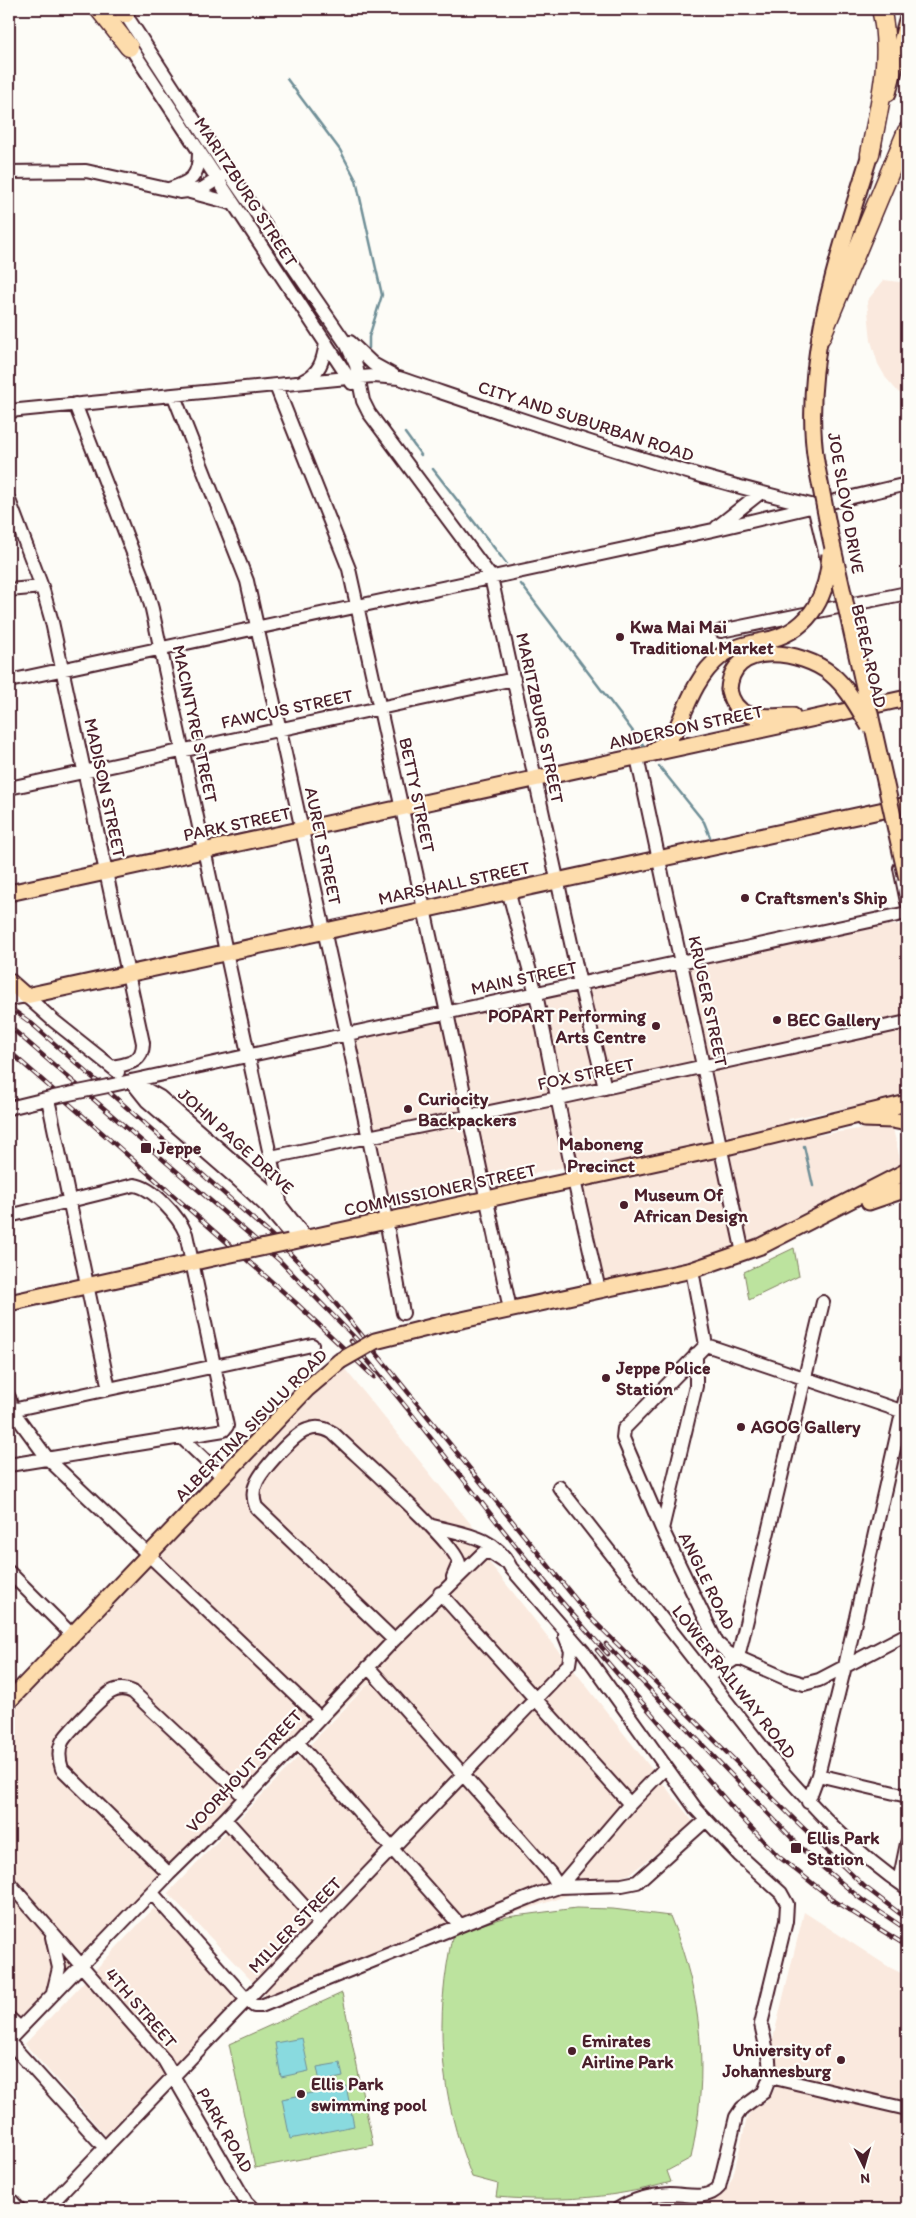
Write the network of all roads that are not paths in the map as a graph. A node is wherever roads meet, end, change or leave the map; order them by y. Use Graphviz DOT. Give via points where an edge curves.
graph roads {
  1 [pos="99,9"];
  2 [pos="107,9"];
  3 [pos="881,9"];
  4 [pos="124,11"];
  5 [pos="907,20"];
  6 [pos="129,47"];
  7 [pos="907,131"];
  8 [pos="199,153"];
  9 [pos="870,154"];
  10 [pos="9,172"];
  11 [pos="228,172"];
  12 [pos="216,180"];
  13 [pos="167,190"];
  14 [pos="188,192"];
  15 [pos="231,203"];
  16 [pos="338,329"];
  17 [pos="821,338"];
  18 [pos="326,343"];
  19 [pos="353,378"];
  20 [pos="399,378"];
  21 [pos="298,384"];
  22 [pos="276,386"];
  23 [pos="174,396"];
  24 [pos="75,404"];
  25 [pos="9,411"];
  26 [pos="907,484"];
  27 [pos="760,493"];
  28 [pos="9,500"];
  29 [pos="814,506"];
  30 [pos="713,530"];
  31 [pos="830,535"];
  32 [pos="491,577"];
  33 [pos="42,587"];
  34 [pos="9,590"];
  35 [pos="907,593"];
  36 [pos="357,605"];
  37 [pos="839,607"];
  38 [pos="258,627"];
  39 [pos="721,631"];
  40 [pos="160,648"];
  41 [pos="61,670"];
  42 [pos="514,679"];
  43 [pos="9,681"];
  44 [pos="907,698"];
  45 [pos="380,706"];
  46 [pos="862,708"];
  47 [pos="820,717"];
  48 [pos="279,729"];
  49 [pos="877,741"];
  50 [pos="183,750"];
  51 [pos="641,756"];
  52 [pos="84,771"];
  53 [pos="535,780"];
  54 [pos="9,788"];
  55 [pos="472,792"];
  56 [pos="907,804"];
  57 [pos="401,808"];
  58 [pos="886,809"];
  59 [pos="302,829"];
  60 [pos="204,850"];
  61 [pos="660,858"];
  62 [pos="105,872"];
  63 [pos="557,879"];
  64 [pos="907,879"];
  65 [pos="508,890"];
  66 [pos="9,892"];
  67 [pos="907,902"];
  68 [pos="423,909"];
  69 [pos="907,913"];
  70 [pos="324,931"];
  71 [pos="227,952"];
  72 [pos="681,962"];
  73 [pos="128,973"];
  74 [pos="9,980"];
  75 [pos="580,984"];
  76 [pos="536,994"];
  77 [pos="26,996"];
  78 [pos="9,999"];
  79 [pos="447,1013"];
  80 [pos="907,1022"];
  81 [pos="347,1034"];
  82 [pos="250,1055"];
  83 [pos="704,1066"];
  84 [pos="112,1067"];
  85 [pos="127,1082"];
  86 [pos="605,1088"];
  87 [pos="51,1098"];
  88 [pos="558,1098"];
  89 [pos="907,1103"];
  90 [pos="9,1108"];
  91 [pos="469,1117"];
  92 [pos="841,1119"];
  93 [pos="907,1124"];
  94 [pos="369,1137"];
  95 [pos="722,1148"];
  96 [pos="271,1157"];
  97 [pos="907,1171"];
  98 [pos="574,1180"];
  99 [pos="907,1189"];
  100 [pos="486,1199"];
  101 [pos="70,1202"];
  102 [pos="281,1206"];
  103 [pos="9,1216"];
  104 [pos="386,1220"];
  105 [pos="297,1240"];
  106 [pos="762,1246"];
  107 [pos="743,1253"];
  108 [pos="193,1262"];
  109 [pos="692,1270"];
  110 [pos="88,1285"];
  111 [pos="599,1290"];
  112 [pos="823,1302"];
  113 [pos="9,1303"];
  114 [pos="510,1309"];
  115 [pos="403,1314"];
  116 [pos="312,1345"];
  117 [pos="706,1345"];
  118 [pos="696,1354"];
  119 [pos="215,1366"];
  120 [pos="804,1379"];
  121 [pos="109,1388"];
  122 [pos="907,1391"];
  123 [pos="10,1403"];
  124 [pos="905,1412"];
  125 [pos="181,1437"];
  126 [pos="48,1459"];
  127 [pos="9,1465"];
  128 [pos="223,1477"];
  129 [pos="559,1487"];
  130 [pos="429,1525"];
  131 [pos="662,1529"];
  132 [pos="149,1556"];
  133 [pos="511,1568"];
  134 [pos="9,1572"];
  135 [pos="444,1590"];
  136 [pos="558,1624"];
  137 [pos="72,1634"];
  138 [pos="907,1634"];
  139 [pos="394,1640"];
  140 [pos="738,1657"];
  141 [pos="569,1664"];
  142 [pos="845,1666"];
  143 [pos="368,1668"];
  144 [pos="708,1676"];
  145 [pos="536,1700"];
  146 [pos="9,1701"];
  147 [pos="319,1717"];
  148 [pos="296,1742"];
  149 [pos="664,1766"];
  150 [pos="463,1773"];
  151 [pos="818,1775"];
  152 [pos="907,1796"];
  153 [pos="245,1797"];
  154 [pos="808,1802"];
  155 [pos="630,1804"];
  156 [pos="225,1818"];
  157 [pos="706,1820"];
  158 [pos="907,1843"];
  159 [pos="393,1848"];
  160 [pos="169,1874"];
  161 [pos="9,1883"];
  162 [pos="903,1885"];
  163 [pos="559,1887"];
  164 [pos="152,1893"];
  165 [pos="320,1924"];
  166 [pos="459,1924"];
  167 [pos="49,1930"];
  168 [pos="80,1966"];
  169 [pos="51,1997"];
  170 [pos="247,2000"];
  171 [pos="9,2018"];
  172 [pos="20,2028"];
  173 [pos="9,2041"];
  174 [pos="174,2075"];
  175 [pos="770,2077"];
  176 [pos="907,2109"];
  177 [pos="105,2148"];
  178 [pos="9,2198"];
  179 [pos="249,2207"];
  180 [pos="19,2209"];
  181 [pos="46,2209"];
  182 [pos="618,2209"];
  1 -- 6 [label="highway"];
  2 -- 6 [label="street, MARITZBURG STREET"];
  3 -- 9 [label="highway" via="886,68"];
  4 -- 11 [label="street, MARITZBURG STREET"];
  5 -- 9 [label="main road, JOE SLOVO DRIVE"];
  6 -- 8 [label="street, MARITZBURG STREET"];
  7 -- 17 [label="highway"];
  8 -- 12 [label="street, MARITZBURG STREET"];
  8 -- 13 [label="street" via="199,167 194,176 186,183"];
  9 -- 17 [label="main road, JOE SLOVO DRIVE" via="834,279"];
  10 -- 13 [label="street" via="86,171"];
  11 -- 12 [label="street"];
  11 -- 16 [label="street, MARITZBURG STREET"];
  12 -- 14 [label="street" via="202,189"];
  12 -- 15 [label="street, MARITZBURG STREET"];
  13 -- 14 [label="street"];
  14 -- 15 [label="street"];
  15 -- 18 [label="street, MARITZBURG STREET"];
  16 -- 19 [label="street, MARITZBURG STREET" via="351,352"];
  16 -- 20 [label="street" via="369,361"];
  17 -- 31 [label="main road, JOE SLOVO DRIVE, bridge" via="812,395 813,439"];
  18 -- 19 [label="street, MARITZBURG STREET"];
  18 -- 21 [label="street" via="320,368"];
  19 -- 20 [label="street, CITY AND SUBURBAN ROAD"];
  19 -- 21 [label="street, CITY AND SUBURBAN ROAD"];
  19 -- 32 [label="street, MARITZBURG STREET" via="370,413"];
  20 -- 27 [label="street, CITY AND SUBURBAN ROAD" via="558,432"];
  21 -- 22 [label="street, CITY AND SUBURBAN ROAD"];
  22 -- 23 [label="street, CITY AND SUBURBAN ROAD"];
  22 -- 36 [label="street, BETTY STREET" via="349,569"];
  23 -- 24 [label="street, CITY AND SUBURBAN ROAD"];
  23 -- 38 [label="street, AURET STREET" via="244,568"];
  24 -- 25 [label="street, CITY AND SUBURBAN ROAD"];
  24 -- 40 [label="street, MACINTYRE STREET" via="144,581"];
  26 -- 29 [label="street"];
  27 -- 29 [label="street, CITY AND SUBURBAN ROAD"];
  27 -- 30 [label="street"];
  28 -- 33 [label="street, MADISON STREET"];
  29 -- 30 [label="street"];
  29 -- 37 [label="street, BEREA ROAD"];
  30 -- 32 [label="street"];
  31 -- 49 [label="main road, JOE SLOVO DRIVE, bridge"];
  31 -- 51 [label="main road, bridge" via="824,593 812,613 786,634 743,645 713,663 696,687 678,728 665,743"];
  32 -- 36 [label="street"];
  32 -- 42 [label="street, MARITZBURG STREET"];
  33 -- 34 [label="street"];
  33 -- 41 [label="street, MADISON STREET"];
  35 -- 37 [label="street"];
  36 -- 38 [label="street"];
  36 -- 45 [label="street, BETTY STREET"];
  37 -- 39 [label="street"];
  37 -- 46 [label="street, BEREA ROAD"];
  38 -- 40 [label="street"];
  38 -- 48 [label="street, AURET STREET"];
  40 -- 41 [label="street"];
  40 -- 50 [label="street, MACINTYRE STREET"];
  41 -- 43 [label="street"];
  41 -- 52 [label="street, MADISON STREET"];
  42 -- 45 [label="street, FAWCUS STREET"];
  42 -- 53 [label="street, MARITZBURG STREET"];
  44 -- 46 [label="main road, ANDERSON STREET"];
  45 -- 48 [label="street, FAWCUS STREET"];
  45 -- 57 [label="street, BETTY STREET"];
  46 -- 47 [label="main road, ANDERSON STREET"];
  46 -- 58 [label="street, BEREA ROAD"];
  47 -- 49 [label="main road, bridge" via="746,715 734,705 729,690 731,676 751,658 777,653 806,659 839,681"];
  47 -- 51 [label="main road, ANDERSON STREET"];
  48 -- 50 [label="street, FAWCUS STREET"];
  48 -- 59 [label="street, AURET STREET"];
  49 -- 64 [label="main road, JOE SLOVO DRIVE, bridge"];
  50 -- 52 [label="street, FAWCUS STREET"];
  50 -- 60 [label="street, MACINTYRE STREET"];
  51 -- 53 [label="main road, ANDERSON STREET"];
  51 -- 61 [label="street, KRUGER STREET"];
  52 -- 54 [label="street, FAWCUS STREET"];
  52 -- 62 [label="street, MADISON STREET"];
  53 -- 55 [label="main road, ANDERSON STREET"];
  53 -- 63 [label="street, MARITZBURG STREET"];
  55 -- 57 [label="main road, PARK STREET"];
  56 -- 58 [label="main road, MARSHALL STREET"];
  57 -- 59 [label="main road, PARK STREET"];
  57 -- 68 [label="street, BETTY STREET"];
  58 -- 61 [label="main road, MARSHALL STREET"];
  58 -- 67 [label="street, BEREA ROAD"];
  59 -- 60 [label="main road, PARK STREET"];
  59 -- 70 [label="street, AURET STREET"];
  60 -- 62 [label="main road, PARK STREET"];
  60 -- 71 [label="street, MACINTYRE STREET"];
  61 -- 63 [label="main road, MARSHALL STREET"];
  61 -- 72 [label="street, KRUGER STREET"];
  62 -- 66 [label="main road, PARK STREET"];
  62 -- 73 [label="street, MADISON STREET"];
  63 -- 65 [label="main road, MARSHALL STREET"];
  63 -- 75 [label="street, MARITZBURG STREET"];
  65 -- 68 [label="main road, MARSHALL STREET"];
  65 -- 76 [label="street"];
  68 -- 70 [label="main road, MARSHALL STREET"];
  68 -- 79 [label="street, BETTY STREET"];
  69 -- 72 [label="street, MAIN STREET"];
  70 -- 71 [label="main road, MARSHALL STREET"];
  70 -- 81 [label="street, AURET STREET"];
  71 -- 73 [label="main road, MARSHALL STREET"];
  71 -- 82 [label="street, MACINTYRE STREET"];
  72 -- 75 [label="street, MAIN STREET"];
  72 -- 83 [label="street, KRUGER STREET"];
  73 -- 77 [label="main road, MARSHALL STREET"];
  73 -- 84 [label="street, MADISON STREET" via="143,1049 134,1062"];
  74 -- 77 [label="main road, JOHN PAGE DRIVE"];
  75 -- 76 [label="street, MAIN STREET"];
  75 -- 86 [label="street, MARITZBURG STREET"];
  76 -- 79 [label="street, MAIN STREET"];
  76 -- 88 [label="street"];
  77 -- 78 [label="street, MARSHALL STREET"];
  77 -- 84 [label="street, JOHN PAGE DRIVE"];
  79 -- 81 [label="street, MAIN STREET"];
  79 -- 91 [label="street, BETTY STREET"];
  80 -- 83 [label="street, FOX STREET"];
  81 -- 82 [label="street, MAIN STREET"];
  81 -- 94 [label="street, AURET STREET"];
  82 -- 85 [label="street, MAIN STREET"];
  82 -- 96 [label="street, MACINTYRE STREET"];
  83 -- 86 [label="street, FOX STREET"];
  83 -- 95 [label="street, KRUGER STREET"];
  84 -- 85 [label="street, JOHN PAGE DRIVE"];
  85 -- 87 [label="street, bridge"];
  85 -- 102 [label="street, JOHN PAGE DRIVE" via="160,1097 263,1186"];
  85 -- 105 [label="street, JOHN PAGE DRIVE" via="267,1207"];
  86 -- 88 [label="street, FOX STREET"];
  87 -- 90 [label="street"];
  87 -- 101 [label="street"];
  88 -- 91 [label="street, FOX STREET"];
  88 -- 98 [label="street"];
  89 -- 92 [label="main road, COMMISSIONER STREET"];
  91 -- 94 [label="street, FOX STREET"];
  91 -- 100 [label="street, BETTY STREET"];
  92 -- 93 [label="main road" via="892,1120"];
  92 -- 95 [label="main road, COMMISSIONER STREET"];
  94 -- 96 [label="street, FOX STREET"];
  94 -- 104 [label="street, AURET STREET"];
  95 -- 98 [label="main road, COMMISSIONER STREET"];
  95 -- 107 [label="street, KRUGER STREET"];
  96 -- 102 [label="street, MACINTYRE STREET"];
  97 -- 106 [label="main road, ALBERTINA SISULU ROAD"];
  98 -- 100 [label="main road, COMMISSIONER STREET"];
  98 -- 111 [label="street"];
  99 -- 106 [label="main road, ALBERTINA SISULU ROAD" via="881,1196 779,1244"];
  100 -- 104 [label="main road, COMMISSIONER STREET"];
  100 -- 114 [label="street, BETTY STREET"];
  101 -- 103 [label="street"];
  101 -- 108 [label="street" via="134,1185 141,1186 178,1217"];
  101 -- 110 [label="street"];
  102 -- 105 [label="street, JOHN PAGE DRIVE"];
  104 -- 105 [label="main road, COMMISSIONER STREET"];
  104 -- 115 [label="street, AURET STREET"];
  105 -- 108 [label="main road, COMMISSIONER STREET, bridge"];
  106 -- 107 [label="main road, ALBERTINA SISULU ROAD"];
  107 -- 109 [label="main road, ALBERTINA SISULU ROAD"];
  108 -- 110 [label="main road, COMMISSIONER STREET"];
  108 -- 119 [label="street"];
  109 -- 111 [label="main road, ALBERTINA SISULU ROAD"];
  109 -- 117 [label="street"];
  110 -- 113 [label="main road, COMMISSIONER STREET"];
  110 -- 121 [label="street"];
  111 -- 114 [label="main road, ALBERTINA SISULU ROAD"];
  112 -- 120 [label="street"];
  114 -- 128 [label="main road, ALBERTINA SISULU ROAD, bridge" via="375,1341 340,1360 307,1389"];
  116 -- 119 [label="street"];
  117 -- 118 [label="street"];
  117 -- 120 [label="street"];
  118 -- 131 [label="street" via="696,1386"];
  118 -- 131 [label="street, ANGLE ROAD" via="624,1429 623,1438"];
  119 -- 121 [label="street"];
  119 -- 125 [label="street" via="226,1429"];
  120 -- 124 [label="street"];
  120 -- 140 [label="street"];
  121 -- 123 [label="street"];
  122 -- 124 [label="street"];
  123 -- 126 [label="street"];
  124 -- 142 [label="street"];
  125 -- 126 [label="street"];
  125 -- 128 [label="street"];
  126 -- 127 [label="street"];
  126 -- 132 [label="street"];
  128 -- 132 [label="main road, ALBERTINA SISULU ROAD"];
  129 -- 144 [label="street, LOWER RAILWAY ROAD"];
  130 -- 133 [label="street" via="491,1544 502,1552"];
  130 -- 135 [label="street" via="458,1559 457,1569"];
  130 -- 139 [label="street" via="327,1430 306,1430 296,1437 259,1477 254,1489 254,1501 264,1516"];
  131 -- 140 [label="street, ANGLE ROAD" via="717,1642 724,1651"];
  132 -- 137 [label="main road, ALBERTINA SISULU ROAD"];
  132 -- 147 [label="street"];
  133 -- 135 [label="street, VOORHOUT STREET" via="491,1553 483,1553"];
  133 -- 136 [label="street"];
  134 -- 137 [label="street"];
  135 -- 139 [label="street, VOORHOUT STREET"];
  135 -- 145 [label="street"];
  136 -- 141 [label="street" via="570,1647"];
  136 -- 149 [label="street" via="582,1651"];
  137 -- 146 [label="main road, ALBERTINA SISULU ROAD"];
  138 -- 142 [label="street, ANGLE ROAD"];
  139 -- 143 [label="street, VOORHOUT STREET"];
  140 -- 142 [label="street, ANGLE ROAD" via="804,1684"];
  140 -- 144 [label="street"];
  141 -- 145 [label="street, MILLER STREET"];
  141 -- 149 [label="street" via="581,1662 587,1666 653,1757"];
  142 -- 151 [label="street"];
  143 -- 147 [label="street, VOORHOUT STREET"];
  143 -- 150 [label="street"];
  144 -- 154 [label="street, LOWER RAILWAY ROAD"];
  145 -- 150 [label="street, MILLER STREET"];
  145 -- 155 [label="street"];
  147 -- 148 [label="street, VOORHOUT STREET"];
  148 -- 153 [label="street, VOORHOUT STREET"];
  148 -- 159 [label="street"];
  149 -- 155 [label="street"];
  149 -- 157 [label="street"];
  150 -- 159 [label="street, MILLER STREET"];
  150 -- 163 [label="street"];
  151 -- 152 [label="street"];
  151 -- 154 [label="street"];
  153 -- 156 [label="street, VOORHOUT STREET"];
  153 -- 160 [label="street" via="133,1692 125,1689 107,1694 90,1711 64,1740 59,1756 65,1774"];
  154 -- 162 [label="street, LOWER RAILWAY ROAD" via="837,1831"];
  155 -- 163 [label="street"];
  156 -- 160 [label="street, VOORHOUT STREET"];
  156 -- 165 [label="street"];
  157 -- 163 [label="street" via="637,1882"];
  157 -- 175 [label="street" via="781,1893 787,1904 786,1921 761,2024"];
  158 -- 162 [label="street"];
  159 -- 165 [label="street, MILLER STREET"];
  159 -- 166 [label="street"];
  160 -- 164 [label="street, VOORHOUT STREET"];
  161 -- 167 [label="street, 4TH STREET"];
  163 -- 166 [label="street"];
  164 -- 168 [label="street, VOORHOUT STREET"];
  164 -- 170 [label="street"];
  165 -- 170 [label="street, MILLER STREET"];
  166 -- 170 [label="street" via="268,2003 254,2006"];
  167 -- 168 [label="street, 4TH STREET"];
  167 -- 169 [label="street" via="59,1968"];
  168 -- 169 [label="street, VOORHOUT STREET"];
  168 -- 174 [label="street, 4TH STREET"];
  169 -- 172 [label="street, VOORHOUT STREET"];
  170 -- 174 [label="street, MILLER STREET"];
  171 -- 172 [label="street"];
  172 -- 173 [label="street, VOORHOUT STREET"];
  173 -- 177 [label="street"];
  174 -- 177 [label="street, MILLER STREET"];
  174 -- 179 [label="street, PARK ROAD"];
  175 -- 176 [label="street"];
  175 -- 182 [label="street" via="764,2092 742,2108 736,2118 722,2178 716,2190 707,2195 643,2198"];
  177 -- 181 [label="street, MILLER STREET"];
  178 -- 180 [label="street"];
}
